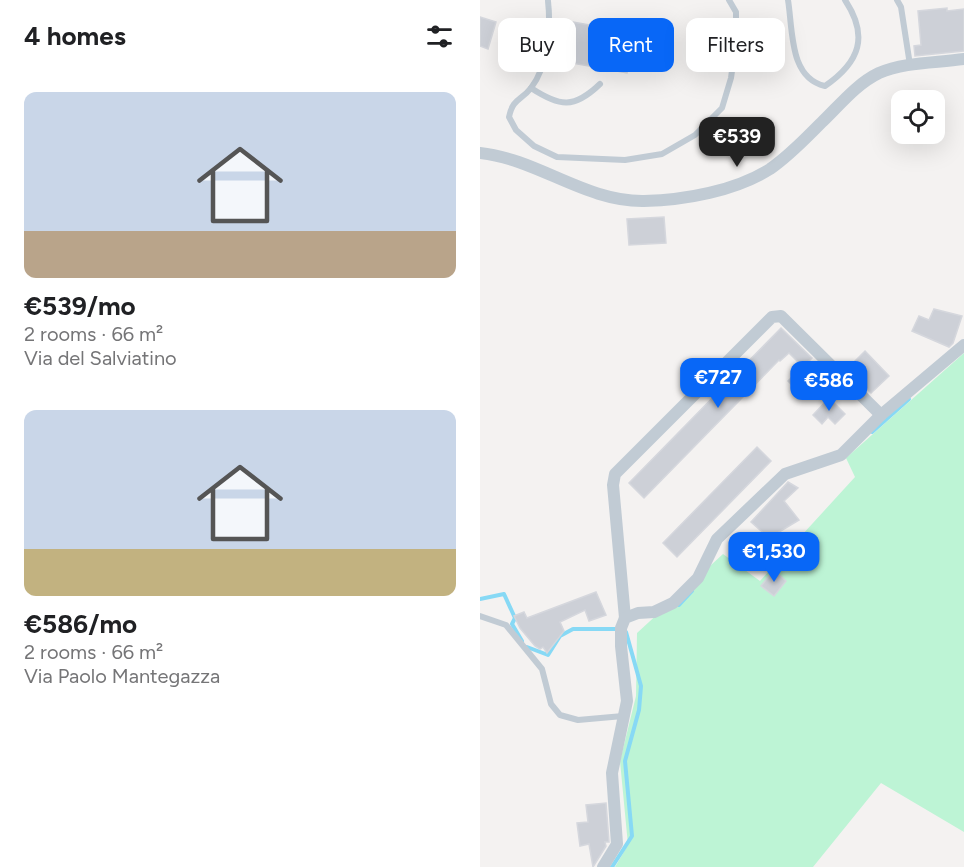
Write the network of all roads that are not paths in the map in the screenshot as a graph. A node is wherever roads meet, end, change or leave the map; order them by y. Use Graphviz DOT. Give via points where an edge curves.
graph roads {
  1 [pos="729,0"];
  2 [pos="788,0"];
  3 [pos="845,0"];
  4 [pos="897,0"];
  5 [pos="548,1"];
  6 [pos="964,59"];
  7 [pos="910,66"];
  8 [pos="600,84"];
  9 [pos="531,88"];
  10 [pos="480,153"];
  11 [pos="964,345"];
  12 [pos="881,415"];
  13 [pos="480,616"];
  14 [pos="625,618"];
  15 [pos="624,716"];
  16 [pos="603,867"];
  1 -- 9 [label="lane" via="736,12 736,42 722,108 695,135 662,154 625,160 557,157 534,146 516,130 509,117 515,101"];
  2 -- 3 [label="lane" via="798,63 803,74 815,84 825,86 851,61 859,44 860,28"];
  4 -- 7 [label="lane"];
  5 -- 9 [label="lane" via="545,53"];
  6 -- 7 [label="street"];
  7 -- 10 [label="street" via="888,70 866,81 793,151 762,173 690,196 652,201 614,199 528,164"];
  8 -- 9 [label="lane" via="573,103 552,101"];
  11 -- 12 [label="street"];
  12 -- 14 [label="street" via="841,455 785,474 717,539 698,578 673,603"];
  12 -- 14 [label="street" via="781,316 771,317 615,474"];
  13 -- 15 [label="lane" via="506,625 542,669 551,704 560,715 578,720"];
  14 -- 15 [label="street" via="621,628 627,701"];
  15 -- 16 [label="street" via="612,773 617,844"];
}
